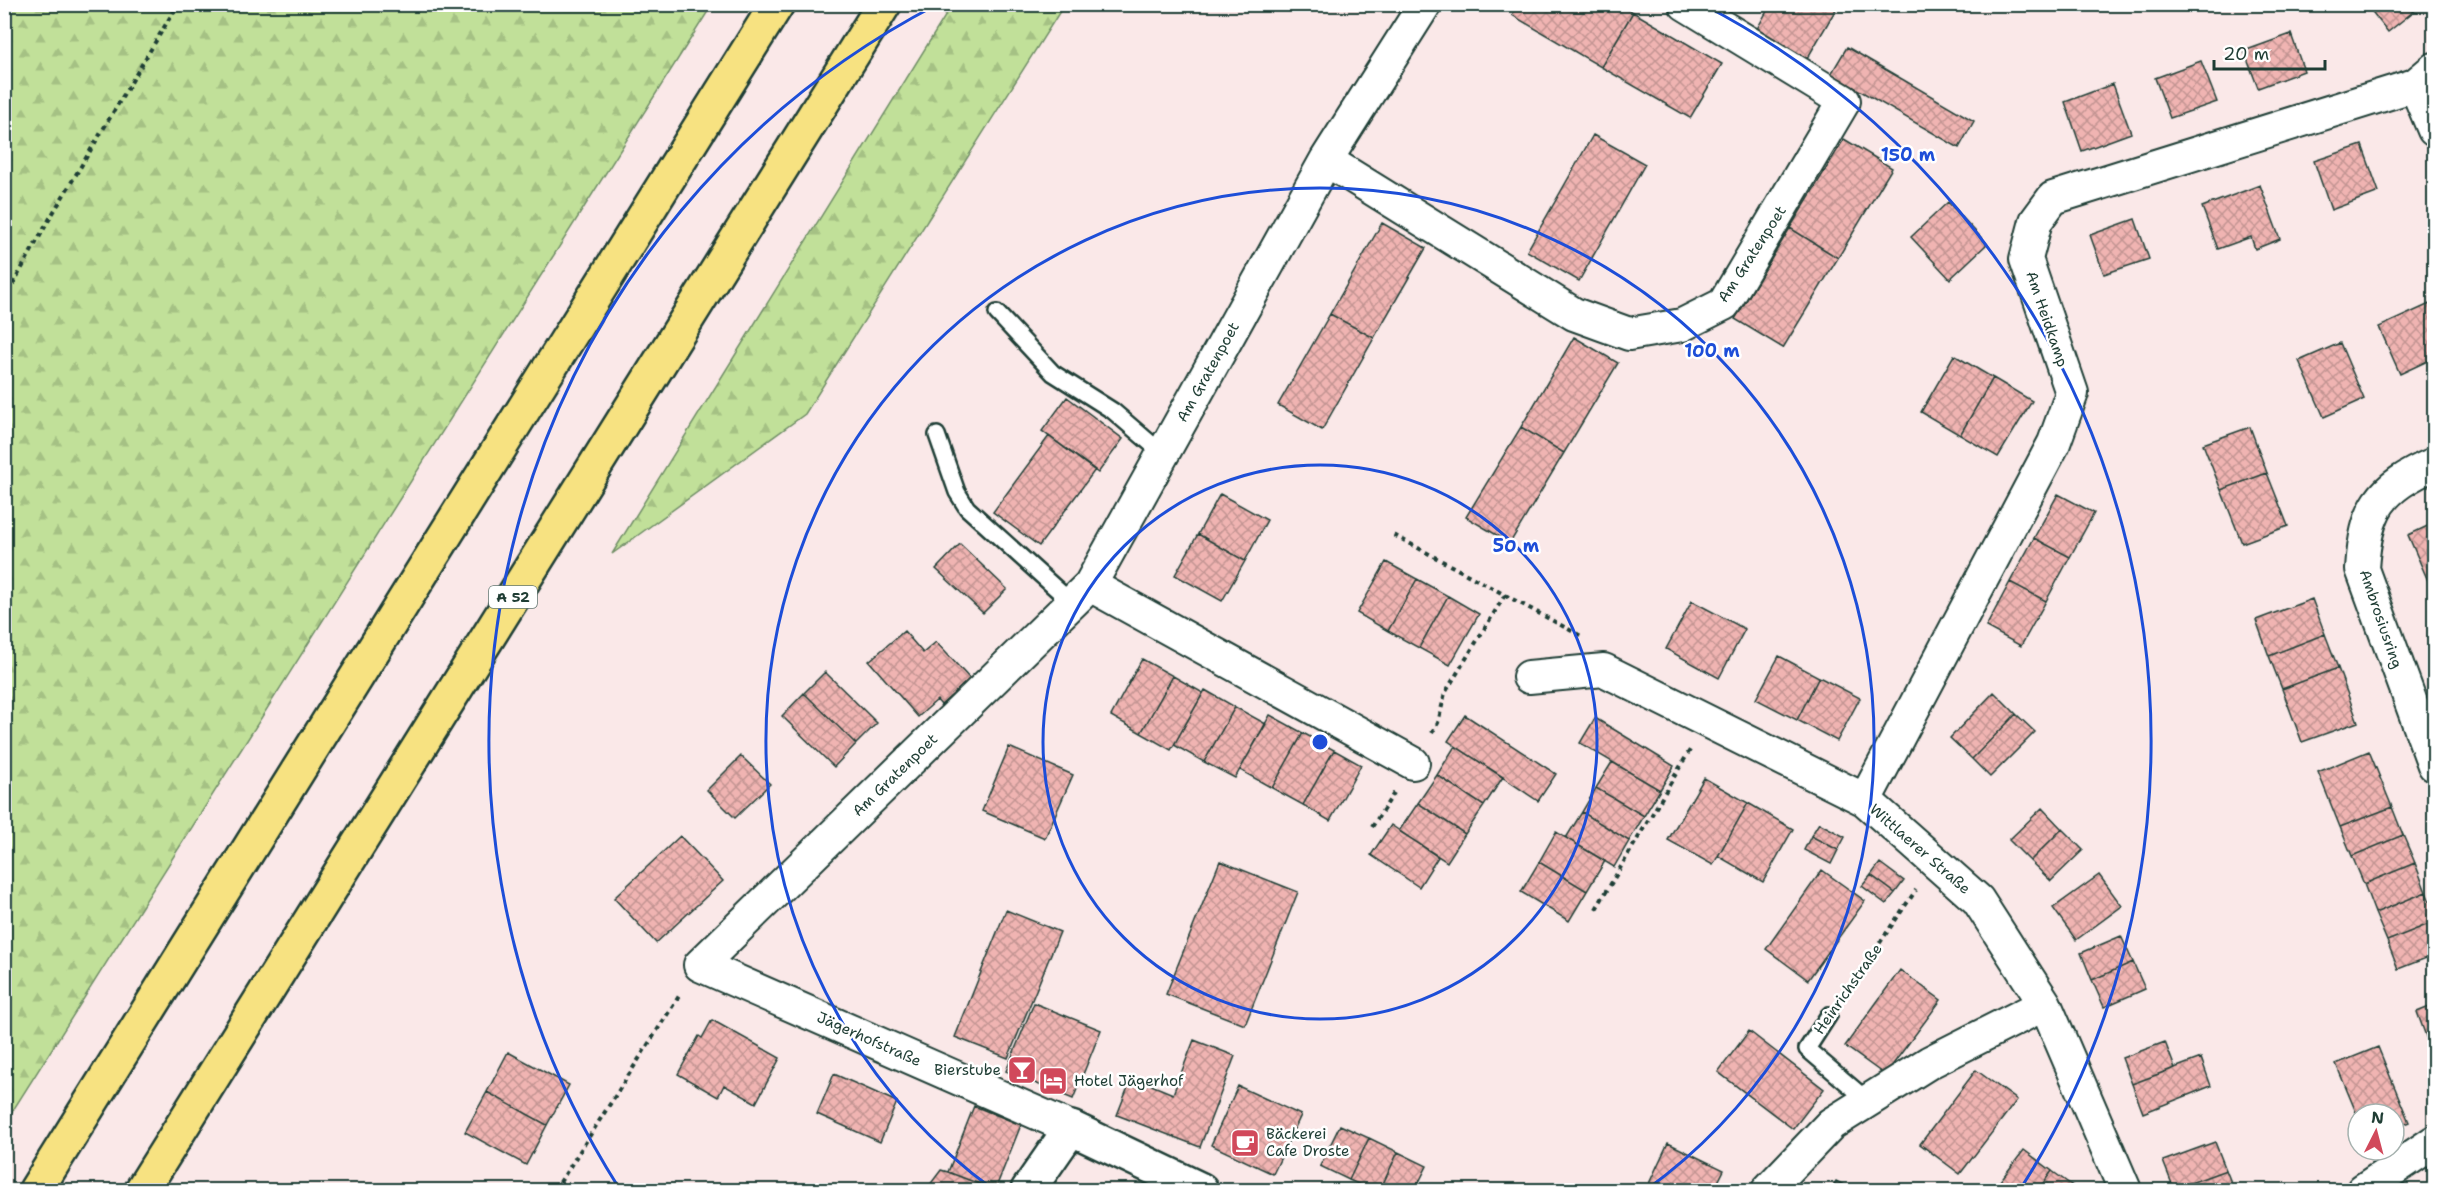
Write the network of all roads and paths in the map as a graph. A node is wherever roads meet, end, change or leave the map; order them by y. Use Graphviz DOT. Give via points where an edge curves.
graph roads {
  1 [pos="178,4"];
  2 [pos="777,4"];
  3 [pos="884,4"];
  4 [pos="1425,4"];
  5 [pos="1685,4"];
  6 [pos="2425,77"];
  7 [pos="2434,130"];
  8 [pos="1326,160"];
  9 [pos="4,300"];
  10 [pos="997,312"];
  11 [pos="937,435"];
  12 [pos="1163,454"];
  13 [pos="2434,464"];
  14 [pos="1394,535"];
  15 [pos="1081,594"];
  16 [pos="1505,595"];
  17 [pos="1604,670"];
  18 [pos="1529,677"];
  19 [pos="1707,721"];
  20 [pos="1413,763"];
  21 [pos="2434,765"];
  22 [pos="1864,800"];
  23 [pos="1372,827"];
  24 [pos="1935,862"];
  25 [pos="1596,909"];
  26 [pos="700,964"];
  27 [pos="2045,1004"];
  28 [pos="1830,1015"];
  29 [pos="1868,1101"];
  30 [pos="1071,1128"];
  31 [pos="2434,1142"];
  32 [pos="36,1191"];
  33 [pos="142,1191"];
  34 [pos="555,1191"];
  35 [pos="1028,1191"];
  36 [pos="1201,1191"];
  37 [pos="1768,1191"];
  38 [pos="2125,1191"];
  39 [pos="2363,1191"];
  1 -- 9 [label="path"];
  2 -- 32 [label="highway"];
  3 -- 33 [label="highway, A 52"];
  4 -- 8 [label="street, Am Gratenpoet"];
  5 -- 8 [label="street, Am Gratenpoet" via="1844,101 1724,304 1682,325 1629,334 1574,314"];
  6 -- 7 [label="street"];
  6 -- 22 [label="street, Am Heidkamp" via="2053,198 2036,221 2026,259 2072,393 2054,444"];
  8 -- 12 [label="street, Am Gratenpoet"];
  10 -- 12 [label="lane" via="1053,373 1113,411"];
  11 -- 15 [label="lane" via="966,508"];
  12 -- 15 [label="street, Am Gratenpoet"];
  13 -- 21 [label="street, Ambrosiusring" via="2403,478 2373,509 2364,538 2362,569"];
  14 -- 16 [label="path"];
  15 -- 20 [label="street"];
  15 -- 26 [label="street, Am Gratenpoet"];
  16 -- 17 [label="path" via="1606,649"];
  16 -- 20 [label="path" via="1445,693 1438,723"];
  17 -- 18 [label="street"];
  17 -- 19 [label="street, Wittlaerer Straße"];
  19 -- 22 [label="street, Wittlaerer Straße"];
  19 -- 25 [label="path"];
  20 -- 23 [label="path"];
  22 -- 24 [label="street, Wittlaerer Straße"];
  24 -- 27 [label="street, Wittlaerer Straße" via="1978,900"];
  24 -- 28 [label="path, Heinrichstraße"];
  26 -- 30 [label="street, Jägerhofstraße"];
  26 -- 34 [label="path"];
  27 -- 29 [label="street" via="1930,1062"];
  27 -- 38 [label="street, Wittlaerer Straße"];
  28 -- 29 [label="lane, Heinrichstraße" via="1807,1049"];
  29 -- 37 [label="street" via="1831,1124"];
  30 -- 35 [label="street"];
  30 -- 36 [label="street, Jägerhofstraße"];
  31 -- 39 [label="street"];
}
